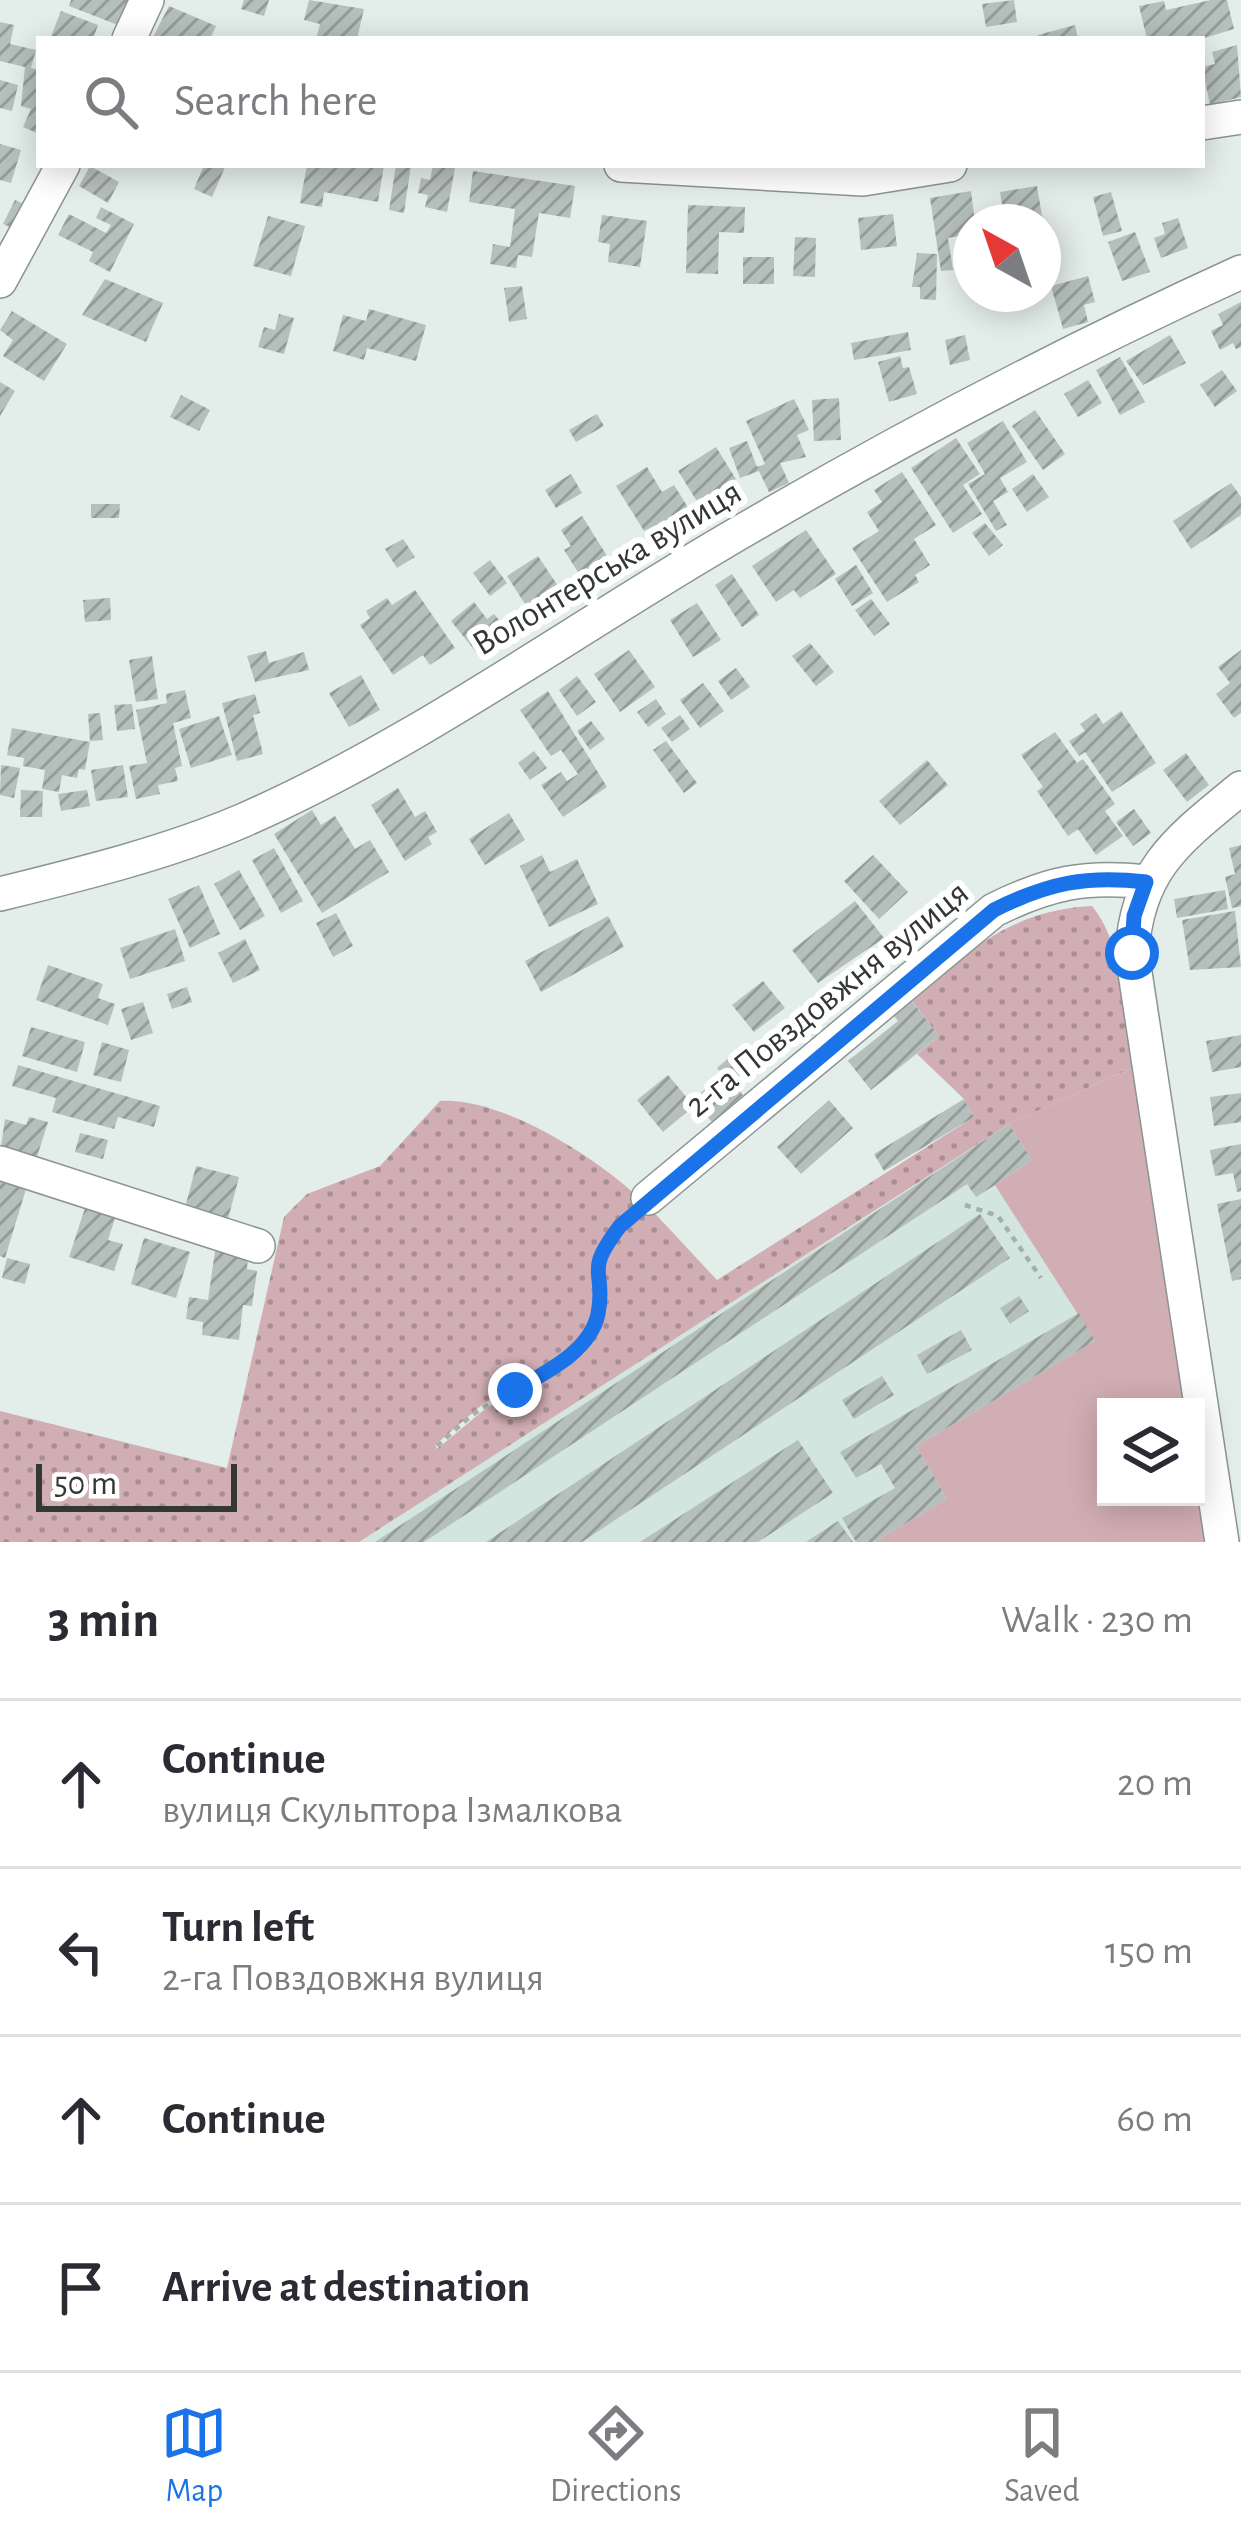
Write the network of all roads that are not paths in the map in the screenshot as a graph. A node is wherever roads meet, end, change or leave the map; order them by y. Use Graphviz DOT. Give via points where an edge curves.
graph roads {
  1 [pos="147,0"];
  2 [pos="130,36"];
  3 [pos="1241,117"];
  4 [pos="1205,123"];
  5 [pos="61,168"];
  6 [pos="673,168"];
  7 [pos="931,168"];
  8 [pos="1241,272"];
  9 [pos="0,281"];
  10 [pos="1241,788"];
  11 [pos="1146,882"];
  12 [pos="0,894"];
  13 [pos="0,1162"];
  14 [pos="648,1198"];
  15 [pos="259,1246"];
  16 [pos="1222,1542"];
  1 -- 2 [label="street"];
  3 -- 4 [label="street"];
  5 -- 9 [label="street"];
  6 -- 7 [label="street" via="863,179"];
  8 -- 12 [label="street, Волонтерська вулиця" via="932,425 308,788 242,821"];
  10 -- 11 [label="street" via="1186,832"];
  11 -- 14 [label="street, 2-га Повздовжня вулиця" via="1072,878 994,910"];
  11 -- 16 [label="street" via="1132,953"];
  13 -- 15 [label="street"];
}
